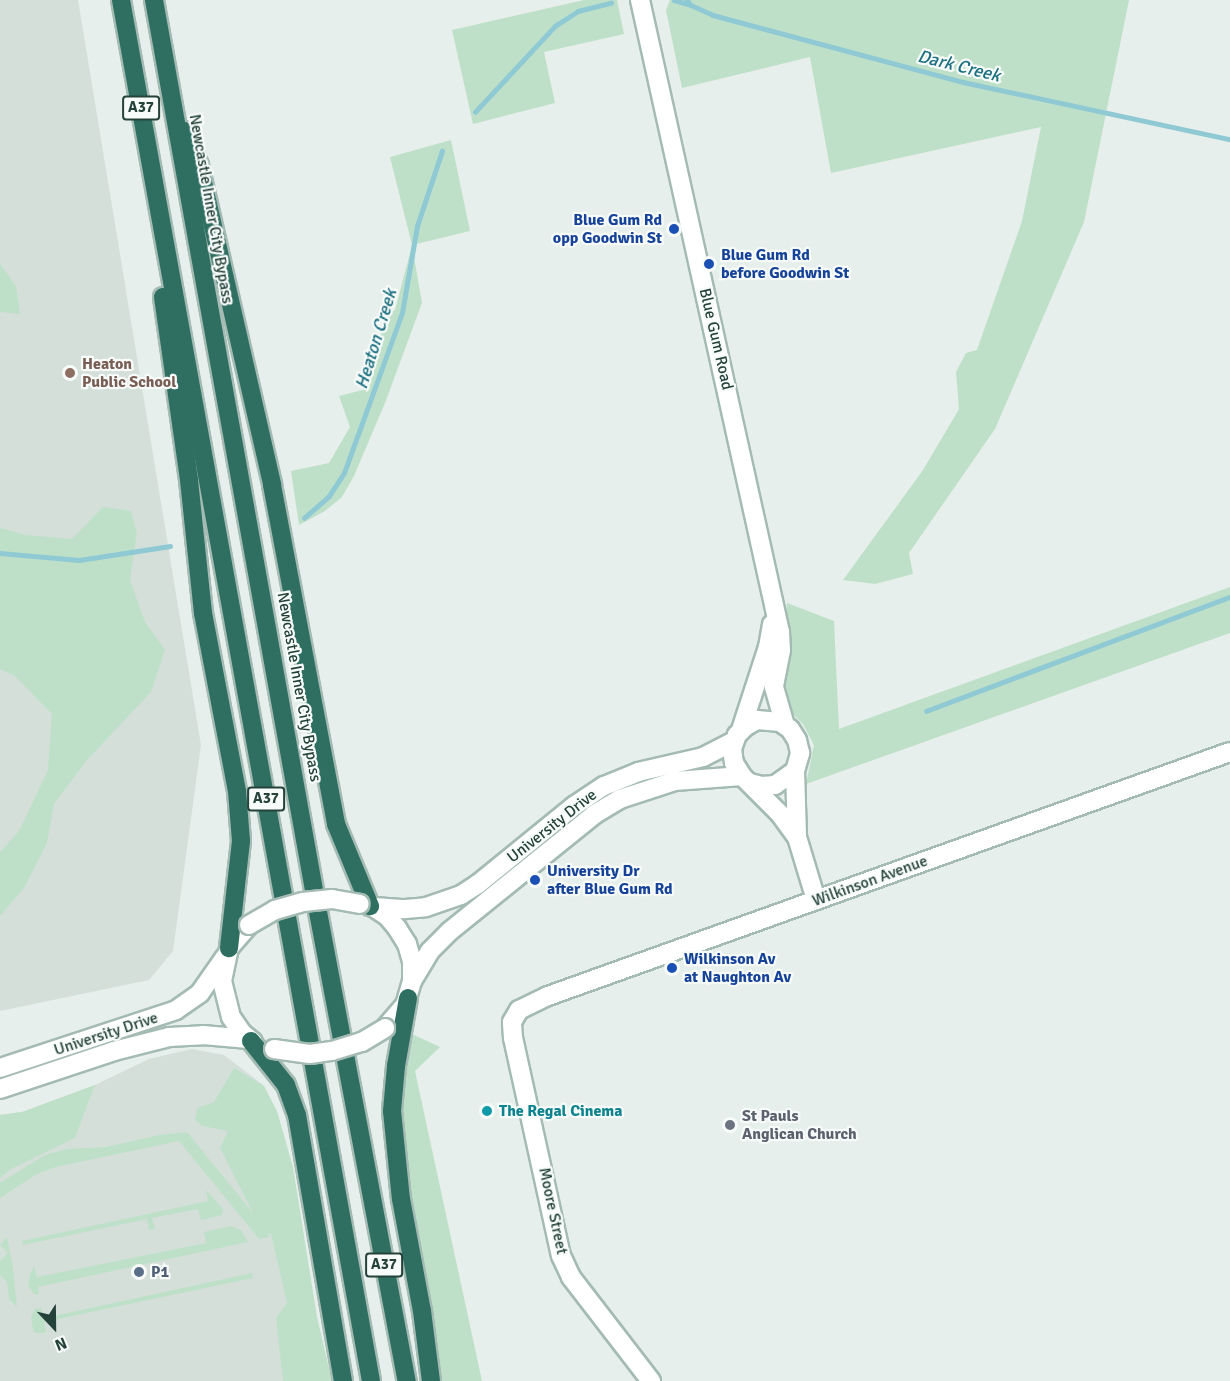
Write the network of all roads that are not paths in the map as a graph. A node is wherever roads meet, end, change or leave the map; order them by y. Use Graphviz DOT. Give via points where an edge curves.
graph roads {
  1 [pos="121,0"];
  2 [pos="154,0"];
  3 [pos="640,0"];
  4 [pos="170,93"];
  5 [pos="160,216"];
  6 [pos="775,607"];
  7 [pos="785,725"];
  8 [pos="738,736"];
  9 [pos="1230,752"];
  10 [pos="795,771"];
  11 [pos="746,779"];
  12 [pos="797,837"];
  13 [pos="816,900"];
  14 [pos="368,906"];
  15 [pos="227,952"];
  16 [pos="410,990"];
  17 [pos="514,1017"];
  18 [pos="250,1040"];
  19 [pos="0,1068"];
  20 [pos="0,1089"];
  21 [pos="343,1381"];
  22 [pos="371,1381"];
  23 [pos="407,1381"];
  24 [pos="430,1381"];
  25 [pos="651,1381"];
  1 -- 5 [label="highway, A37"];
  2 -- 4 [label="highway, Newcastle Inner City Bypass / A37"];
  3 -- 6 [label="main road, Blue Gum Road"];
  4 -- 14 [label="highway" via="199,165 254,403 290,567 336,824"];
  4 -- 23 [label="highway, Newcastle Inner City Bypass / A37"];
  5 -- 15 [label="highway" via="162,291 203,613 237,791 241,841"];
  5 -- 22 [label="highway, A37"];
  6 -- 7 [label="main road, Blue Gum Road" via="781,650 774,687"];
  6 -- 8 [label="main road, Blue Gum Road" via="768,647"];
  7 -- 8 [label="main road" via="762,719 751,723"];
  7 -- 10 [label="main road, Blue Gum Road" via="799,746"];
  8 -- 11 [label="main road, Blue Gum Road" via="732,756"];
  8 -- 14 [label="main road, University Drive" via="703,757 638,772 604,786 461,895 426,907"];
  9 -- 13 [label="main road, Wilkinson Avenue"];
  10 -- 11 [label="main road" via="775,785 762,786"];
  10 -- 12 [label="main road, Blue Gum Road"];
  11 -- 12 [label="main road, Blue Gum Road"];
  11 -- 16 [label="main road, University Drive" via="666,783 620,799 595,814 445,935 430,951"];
  12 -- 13 [label="main road, Blue Gum Road"];
  13 -- 17 [label="main road, Wilkinson Avenue" via="548,996 525,1005"];
  14 -- 15 [label="main road, bridge" via="332,899 275,910 249,925"];
  14 -- 16 [label="main road" via="390,920 407,944 412,961"];
  15 -- 18 [label="main road" via="222,981 227,1007"];
  15 -- 19 [label="main road, University Drive" via="200,993 176,1010"];
  16 -- 18 [label="main road, bridge" via="398,1016 362,1042 310,1054 274,1049"];
  16 -- 24 [label="highway" via="392,1111 401,1199 422,1311"];
  17 -- 25 [label="main road, Moore Street" via="513,1038 565,1266"];
  18 -- 20 [label="main road, University Drive" via="203,1035 169,1037"];
  18 -- 21 [label="highway" via="286,1085 297,1115"];
}
